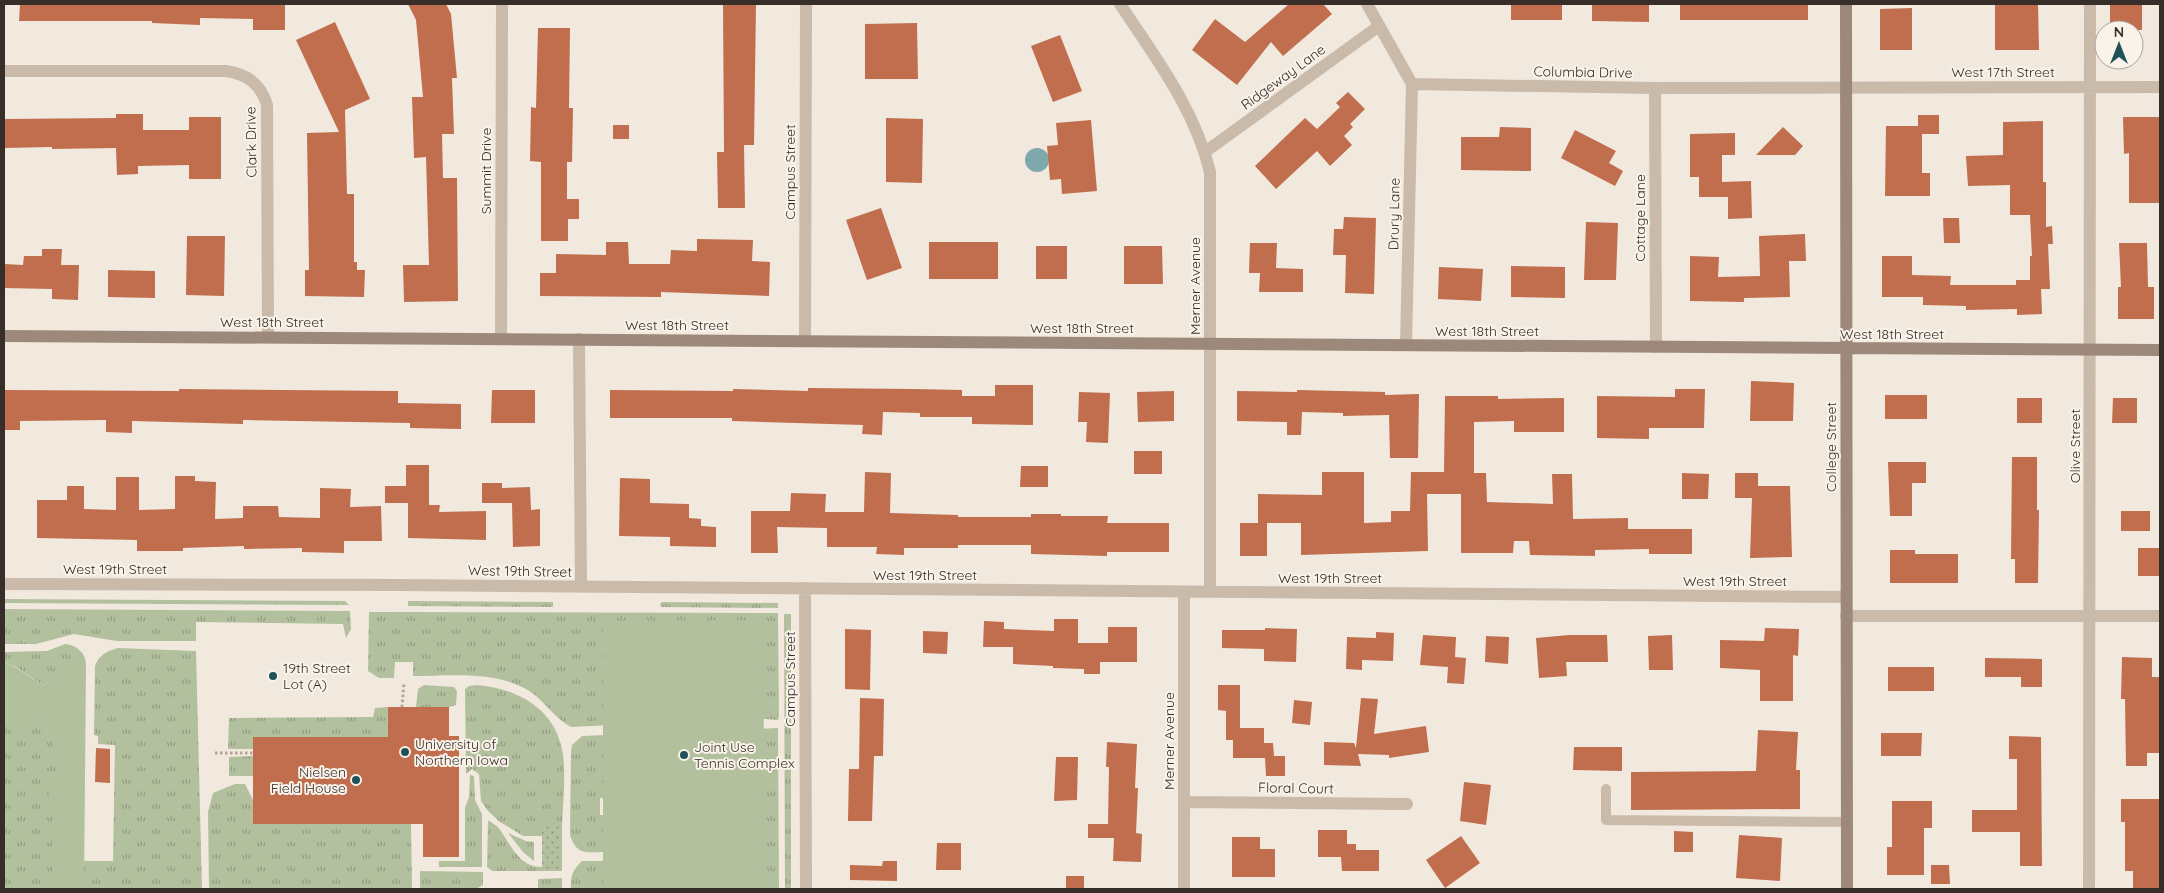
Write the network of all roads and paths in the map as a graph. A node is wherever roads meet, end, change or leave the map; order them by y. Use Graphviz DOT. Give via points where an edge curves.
graph roads {
  1 [pos="502,4"];
  2 [pos="806,4"];
  3 [pos="1120,4"];
  4 [pos="1367,4"];
  5 [pos="1846,4"];
  6 [pos="2090,4"];
  7 [pos="1379,26"];
  8 [pos="4,71"];
  9 [pos="1412,84"];
  10 [pos="2090,86"];
  11 [pos="2160,86"];
  12 [pos="1846,87"];
  13 [pos="1655,88"];
  14 [pos="1205,152"];
  15 [pos="4,336"];
  16 [pos="268,337"];
  17 [pos="501,339"];
  18 [pos="579,340"];
  19 [pos="805,341"];
  20 [pos="1210,344"];
  21 [pos="1406,345"];
  22 [pos="1656,347"];
  23 [pos="1846,348"];
  24 [pos="2090,350"];
  25 [pos="2160,350"];
  26 [pos="4,584"];
  27 [pos="581,587"];
  28 [pos="805,588"];
  29 [pos="1184,592"];
  30 [pos="1210,592"];
  31 [pos="1846,597"];
  32 [pos="1846,616"];
  33 [pos="2090,616"];
  34 [pos="2160,616"];
  35 [pos="404,682"];
  36 [pos="402,708"];
  37 [pos="215,753"];
  38 [pos="253,753"];
  39 [pos="1606,790"];
  40 [pos="1184,802"];
  41 [pos="1407,804"];
  42 [pos="1847,822"];
  43 [pos="806,889"];
  44 [pos="1184,889"];
  45 [pos="1847,889"];
  46 [pos="2089,889"];
  1 -- 17 [label="street, Summit Drive"];
  2 -- 19 [label="street, Campus Street"];
  3 -- 14 [label="street, Merner Avenue" via="1180,96"];
  4 -- 7 [label="street"];
  5 -- 12 [label="main road, College Street"];
  6 -- 10 [label="street, Olive Street"];
  7 -- 9 [label="street"];
  7 -- 14 [label="street, Ridgeway Lane"];
  8 -- 16 [label="street, Clark Drive" via="226,71 238,73 260,88 267,105"];
  9 -- 13 [label="street, Columbia Drive"];
  9 -- 21 [label="street, Drury Lane"];
  10 -- 11 [label="street, West 17th Street"];
  10 -- 12 [label="street, West 17th Street"];
  10 -- 24 [label="street, Olive Street"];
  12 -- 13 [label="street, Columbia Drive"];
  12 -- 23 [label="main road, College Street"];
  13 -- 22 [label="street, Cottage Lane"];
  14 -- 20 [label="street, Merner Avenue" via="1210,172"];
  15 -- 16 [label="main road, West 18th Street"];
  16 -- 17 [label="main road, West 18th Street"];
  17 -- 18 [label="main road, West 18th Street"];
  18 -- 19 [label="main road, West 18th Street"];
  18 -- 27 [label="street"];
  19 -- 20 [label="main road, West 18th Street"];
  20 -- 21 [label="main road, West 18th Street"];
  20 -- 30 [label="street, Merner Avenue"];
  21 -- 22 [label="main road, West 18th Street"];
  22 -- 23 [label="main road, West 18th Street"];
  23 -- 24 [label="main road, West 18th Street"];
  23 -- 31 [label="main road, College Street"];
  24 -- 25 [label="main road, West 18th Street"];
  24 -- 33 [label="street, Olive Street"];
  26 -- 27 [label="street, West 19th Street"];
  27 -- 28 [label="street, West 19th Street"];
  28 -- 29 [label="street, West 19th Street"];
  28 -- 43 [label="street, Campus Street"];
  29 -- 30 [label="street, West 19th Street"];
  29 -- 40 [label="street, Merner Avenue"];
  30 -- 31 [label="street, West 19th Street"];
  31 -- 32 [label="main road, College Street"];
  32 -- 33 [label="street"];
  32 -- 42 [label="main road, College Street"];
  33 -- 34 [label="street"];
  33 -- 46 [label="street, Olive Street"];
  35 -- 36 [label="path"];
  37 -- 38 [label="path"];
  39 -- 42 [label="lane" via="1606,820"];
  40 -- 41 [label="street, Floral Court"];
  40 -- 44 [label="street, Merner Avenue"];
  42 -- 45 [label="main road, College Street"];
}
